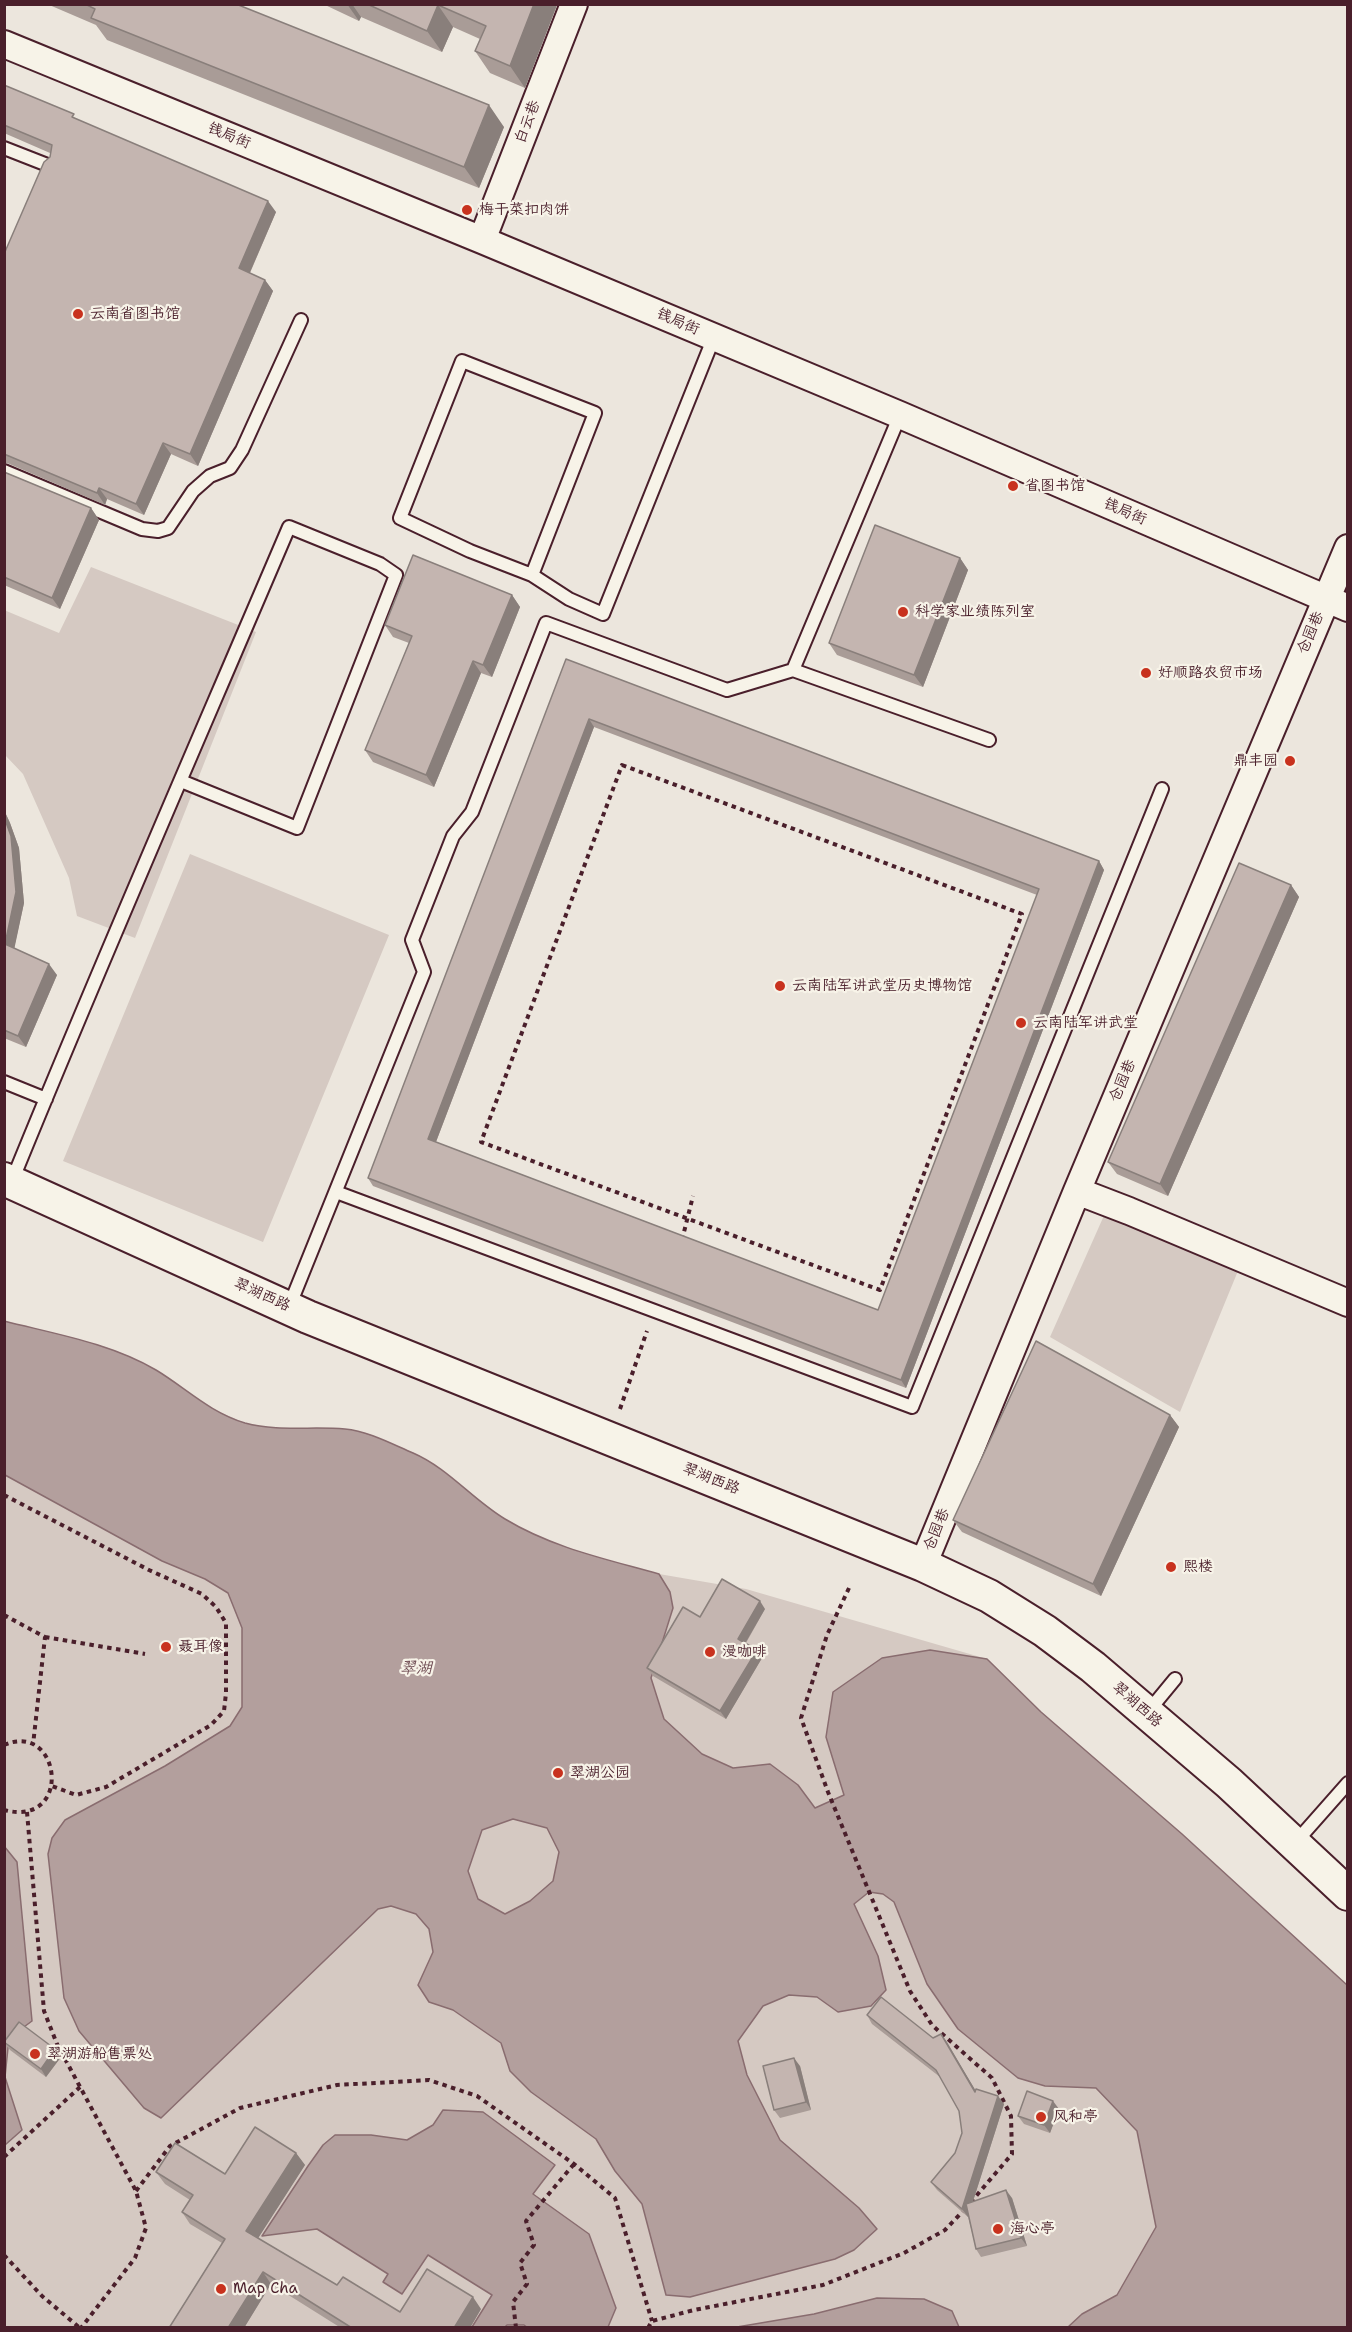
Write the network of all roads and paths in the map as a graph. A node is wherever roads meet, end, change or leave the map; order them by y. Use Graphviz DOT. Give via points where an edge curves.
graph roads {
  1 [pos="574,4"];
  2 [pos="4,44"];
  3 [pos="4,148"];
  4 [pos="50,166"];
  5 [pos="482,240"];
  6 [pos="301,320"];
  7 [pos="714,338"];
  8 [pos="900,415"];
  9 [pos="4,471"];
  10 [pos="1347,548"];
  11 [pos="532,575"];
  12 [pos="1336,603"];
  13 [pos="793,670"];
  14 [pos="989,740"];
  15 [pos="181,780"];
  16 [pos="1162,789"];
  17 [pos="4,1082"];
  18 [pos="46,1099"];
  19 [pos="8,1180"];
  20 [pos="1077,1191"];
  21 [pos="336,1192"];
  22 [pos="693,1196"];
  23 [pos="687,1218"];
  24 [pos="681,1242"];
  25 [pos="1347,1304"];
  26 [pos="289,1308"];
  27 [pos="654,1311"];
  28 [pos="610,1438"];
  29 [pos="4,1495"];
  30 [pos="923,1565"];
  31 [pos="849,1588"];
  32 [pos="4,1615"];
  33 [pos="45,1637"];
  34 [pos="145,1654"];
  35 [pos="1175,1679"];
  36 [pos="1147,1713"];
  37 [pos="4,1745"];
  38 [pos="33,1745"];
  39 [pos="1347,1783"];
  40 [pos="52,1786"];
  41 [pos="4,1810"];
  42 [pos="27,1812"];
  43 [pos="1294,1843"];
  44 [pos="1347,1894"];
  45 [pos="80,2087"];
  46 [pos="4,2157"];
  47 [pos="574,2164"];
  48 [pos="136,2191"];
  49 [pos="5,2256"];
  50 [pos="652,2321"];
  51 [pos="515,2327"];
  52 [pos="80,2328"];
  53 [pos="648,2328"];
  1 -- 5 [label="street, 白云巷"];
  2 -- 5 [label="street, 钱局街"];
  3 -- 4 [label="lane"];
  5 -- 7 [label="street, 钱局街"];
  6 -- 9 [label="lane" via="242,450 230,468 210,476 193,491 168,528 142,529"];
  7 -- 8 [label="street, 钱局街"];
  7 -- 11 [label="lane" via="603,614 568,599"];
  8 -- 12 [label="street, 钱局街"];
  8 -- 13 [label="lane"];
  10 -- 12 [label="street, 仓园巷"];
  11 -- 11 [label="lane" via="400,518 462,361 595,413"];
  12 -- 20 [label="street, 仓园巷"];
  13 -- 14 [label="lane"];
  13 -- 21 [label="lane" via="727,690 546,623 472,812 453,836 412,940 424,972"];
  15 -- 15 [label="lane" via="297,828 396,575 380,564 289,527"];
  15 -- 18 [label="lane"];
  16 -- 27 [label="lane" via="912,1407"];
  17 -- 18 [label="lane"];
  18 -- 19 [label="lane"];
  19 -- 26 [label="street, 翠湖西路"];
  20 -- 25 [label="street"];
  20 -- 30 [label="street, 仓园巷"];
  21 -- 26 [label="lane"];
  21 -- 27 [label="lane"];
  22 -- 23 [label="path"];
  23 -- 23 [label="path" via="880,1290 1022,914 622,765 481,1142"];
  23 -- 24 [label="path"];
  26 -- 28 [label="street, 翠湖西路"];
  27 -- 28 [label="path"];
  28 -- 30 [label="street, 翠湖西路"];
  29 -- 40 [label="path" via="202,1594 226,1623 224,1711 212,1725 106,1787 76,1795"];
  30 -- 36 [label="street, 翠湖西路" via="989,1596 1045,1630"];
  31 -- 50 [label="path" via="827,1635 801,1718 910,1991 932,2025 992,2078 1011,2115 1012,2154 945,2230 904,2253 823,2285"];
  32 -- 33 [label="path"];
  33 -- 34 [label="path"];
  33 -- 38 [label="path"];
  35 -- 36 [label="lane"];
  36 -- 43 [label="street, 翠湖西路"];
  37 -- 38 [label="path"];
  38 -- 40 [label="path" via="50,1762"];
  39 -- 43 [label="lane"];
  40 -- 42 [label="path" via="39,1806"];
  41 -- 42 [label="path"];
  42 -- 45 [label="path" via="44,2011"];
  43 -- 44 [label="street, 翠湖西路"];
  45 -- 46 [label="path"];
  45 -- 48 [label="path"];
  47 -- 48 [label="path" via="477,2096 429,2080 337,2085 240,2108 170,2146"];
  47 -- 50 [label="path" via="615,2198"];
  47 -- 51 [label="path" via="526,2221 534,2245 520,2263 527,2284 513,2302"];
  48 -- 52 [label="path" via="146,2228 135,2258"];
  49 -- 52 [label="path" via="42,2296"];
  50 -- 53 [label="path"];
}
